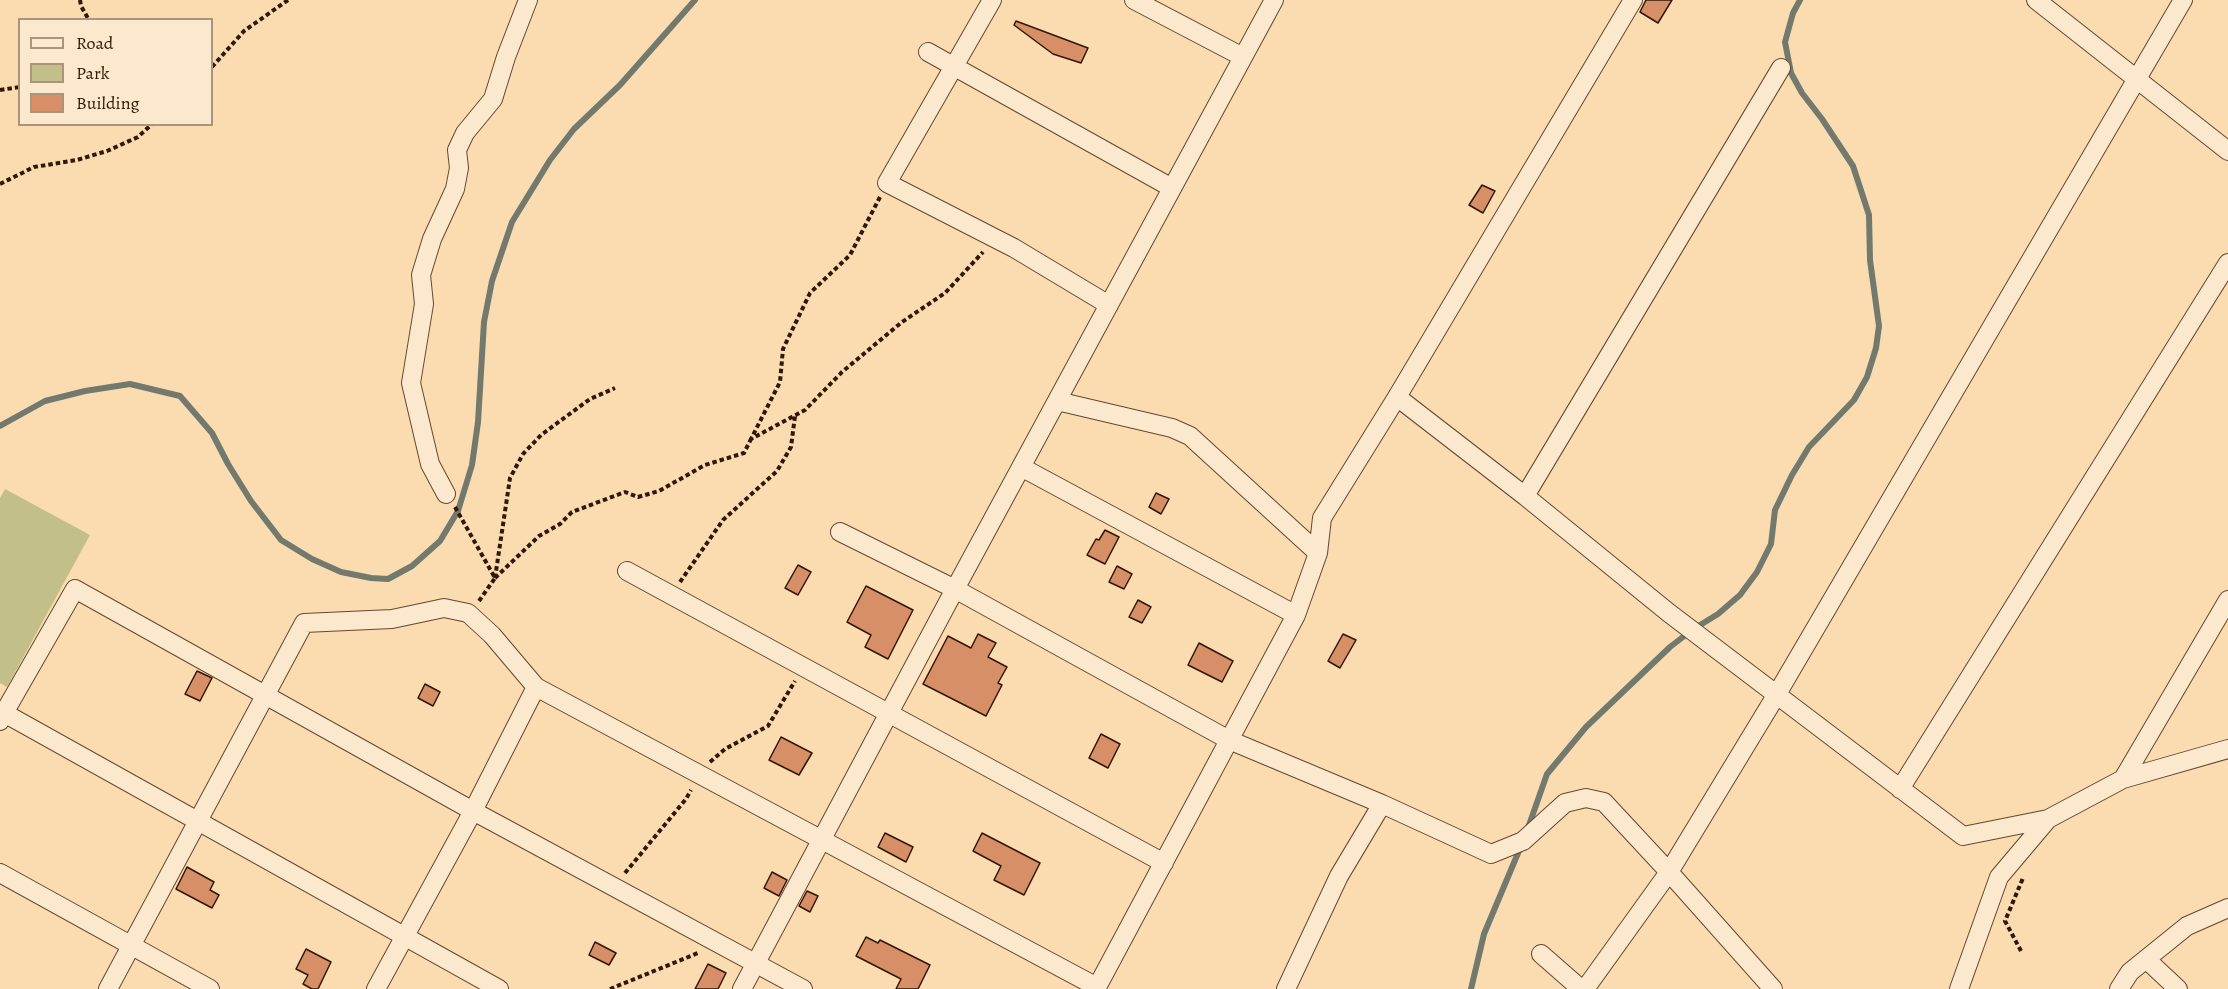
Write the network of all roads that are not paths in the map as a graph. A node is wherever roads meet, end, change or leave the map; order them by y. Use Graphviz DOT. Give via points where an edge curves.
graph roads {
  1 [pos="528,0"];
  2 [pos="992,0"];
  3 [pos="1134,0"];
  4 [pos="1274,0"];
  5 [pos="1633,0"];
  6 [pos="2036,0"];
  7 [pos="2183,0"];
  8 [pos="928,52"];
  9 [pos="1243,57"];
  10 [pos="953,66"];
  11 [pos="1781,68"];
  12 [pos="2137,78"];
  13 [pos="2228,151"];
  14 [pos="1172,188"];
  15 [pos="2228,263"];
  16 [pos="1109,305"];
  17 [pos="1397,397"];
  18 [pos="1057,401"];
  19 [pos="1021,467"];
  20 [pos="446,494"];
  21 [pos="1525,496"];
  22 [pos="840,532"];
  23 [pos="1318,554"];
  24 [pos="627,571"];
  25 [pos="955,589"];
  26 [pos="2228,600"];
  27 [pos="1296,615"];
  28 [pos="536,687"];
  29 [pos="1777,694"];
  30 [pos="266,696"];
  31 [pos="889,713"];
  32 [pos="2,717"];
  33 [pos="1229,740"];
  34 [pos="2228,749"];
  35 [pos="2123,779"];
  36 [pos="1900,789"];
  37 [pos="1382,804"];
  38 [pos="473,811"];
  39 [pos="2048,819"];
  40 [pos="197,822"];
  41 [pos="822,839"];
  42 [pos="1164,862"];
  43 [pos="1669,872"];
  44 [pos="0,873"];
  45 [pos="2228,908"];
  46 [pos="404,937"];
  47 [pos="131,945"];
  48 [pos="1541,954"];
  49 [pos="2146,959"];
  50 [pos="756,964"];
  51 [pos="1096,988"];
  52 [pos="108,989"];
  53 [pos="210,989"];
  54 [pos="376,989"];
  55 [pos="499,989"];
  56 [pos="742,989"];
  57 [pos="803,989"];
  58 [pos="1286,989"];
  59 [pos="1583,989"];
  60 [pos="1773,989"];
  61 [pos="1959,989"];
  62 [pos="2119,989"];
  63 [pos="2178,989"];
  1 -- 20 [label="street" via="493,99 465,133 457,150 455,189 432,239 421,275 424,304 411,383 430,464"];
  2 -- 10 [label="street"];
  3 -- 9 [label="street"];
  4 -- 9 [label="street"];
  5 -- 17 [label="street"];
  6 -- 12 [label="street"];
  7 -- 12 [label="street"];
  8 -- 10 [label="street"];
  9 -- 14 [label="street"];
  10 -- 14 [label="street"];
  10 -- 16 [label="street" via="887,183 1014,248"];
  11 -- 21 [label="street"];
  12 -- 13 [label="street"];
  12 -- 29 [label="street"];
  14 -- 16 [label="street"];
  15 -- 36 [label="street"];
  16 -- 18 [label="street"];
  17 -- 21 [label="street"];
  17 -- 23 [label="street" via="1322,518"];
  18 -- 19 [label="street"];
  18 -- 23 [label="street" via="1172,428 1190,436"];
  19 -- 25 [label="street"];
  19 -- 27 [label="street"];
  21 -- 29 [label="street" via="1669,613"];
  22 -- 25 [label="street"];
  23 -- 27 [label="street"];
  24 -- 31 [label="street"];
  25 -- 31 [label="street"];
  25 -- 33 [label="street"];
  26 -- 35 [label="street"];
  27 -- 33 [label="street"];
  28 -- 30 [label="street" via="468,613 444,608 392,619 304,623"];
  28 -- 38 [label="street"];
  28 -- 41 [label="street"];
  29 -- 36 [label="street"];
  29 -- 43 [label="street"];
  30 -- 32 [label="street" via="75,589"];
  30 -- 38 [label="street"];
  30 -- 40 [label="street"];
  31 -- 41 [label="street"];
  31 -- 42 [label="street"];
  32 -- 40 [label="street"];
  33 -- 37 [label="street"];
  33 -- 42 [label="street"];
  34 -- 35 [label="street"];
  35 -- 39 [label="street"];
  36 -- 39 [label="street" via="1963,836"];
  37 -- 43 [label="street" via="1491,854 1523,841 1565,803 1586,798 1604,802"];
  37 -- 58 [label="street" via="1339,876"];
  38 -- 46 [label="street"];
  38 -- 50 [label="street"];
  39 -- 61 [label="street" via="1999,877"];
  40 -- 46 [label="street"];
  40 -- 47 [label="street"];
  41 -- 50 [label="street"];
  41 -- 51 [label="street"];
  42 -- 51 [label="street"];
  43 -- 59 [label="street"];
  43 -- 60 [label="street"];
  44 -- 47 [label="street"];
  45 -- 49 [label="street" via="2187,926"];
  46 -- 54 [label="street"];
  46 -- 55 [label="street"];
  47 -- 52 [label="street"];
  47 -- 53 [label="street"];
  48 -- 59 [label="street"];
  49 -- 62 [label="street" via="2130,972"];
  49 -- 63 [label="street"];
  50 -- 56 [label="street"];
  50 -- 57 [label="street"];
}
